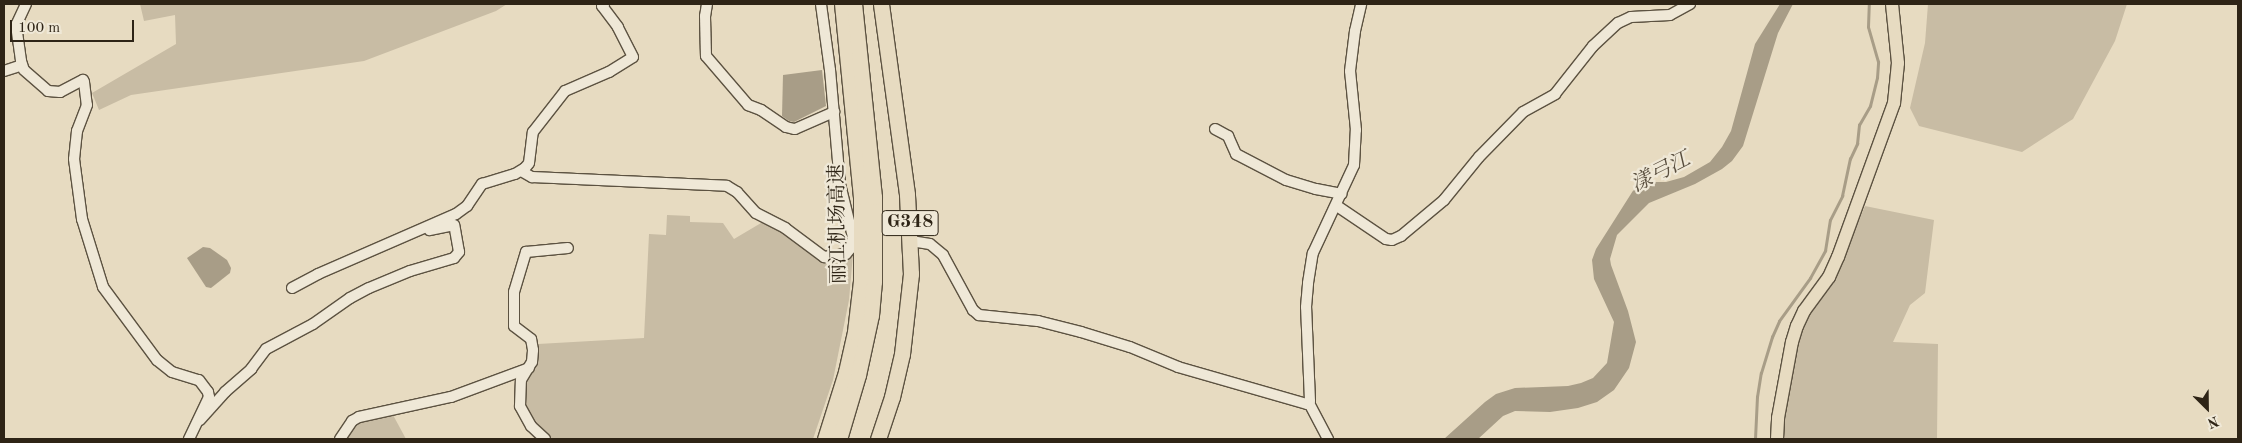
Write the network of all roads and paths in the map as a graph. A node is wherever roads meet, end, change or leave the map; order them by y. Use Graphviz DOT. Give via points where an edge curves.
graph roads {
  1 [pos="26,4"];
  2 [pos="604,4"];
  3 [pos="707,4"];
  4 [pos="821,4"];
  5 [pos="842,4"];
  6 [pos="854,4"];
  7 [pos="882,4"];
  8 [pos="1361,4"];
  9 [pos="1690,4"];
  10 [pos="1892,4"];
  11 [pos="22,65"];
  12 [pos="4,71"];
  13 [pos="834,112"];
  14 [pos="1215,130"];
  15 [pos="521,171"];
  16 [pos="1342,194"];
  17 [pos="1337,206"];
  18 [pos="422,228"];
  19 [pos="911,241"];
  20 [pos="568,248"];
  21 [pos="292,288"];
  22 [pos="529,368"];
  23 [pos="1309,403"];
  24 [pos="198,422"];
  25 [pos="189,439"];
  26 [pos="340,439"];
  27 [pos="545,439"];
  28 [pos="825,439"];
  29 [pos="839,439"];
  30 [pos="878,439"];
  31 [pos="1328,439"];
  32 [pos="1777,439"];
  1 -- 11 [label="street" via="16,25"];
  2 -- 15 [label="street" via="602,6 618,27 633,57 610,72 565,91 533,132 529,163"];
  3 -- 13 [label="street" via="704,16 706,56 748,105 795,129"];
  4 -- 13 [label="street"];
  5 -- 28 [label="highway, 丽江机场高速" via="861,197 861,281 846,372"];
  6 -- 29 [label="highway, 丽江机场高速" via="874,197 874,282 871,315 858,375"];
  7 -- 19 [label="highway, G348"];
  8 -- 16 [label="street" via="1350,71 1356,153"];
  9 -- 17 [label="street" via="1670,15 1631,17 1618,23 1593,46 1554,94 1523,112 1478,157 1444,200 1401,236 1386,239"];
  10 -- 32 [label="main road" via="1898,63 1894,103 1838,257 1797,326 1778,418"];
  11 -- 12 [label="street"];
  11 -- 24 [label="street" via="48,91 60,92 83,80 87,105 77,131 74,159 82,219 102,283 158,360 172,372 204,384 209,397"];
  13 -- 15 [label="street" via="840,184 853,237 848,252 836,256 824,257 785,228 756,213 727,186 532,176"];
  14 -- 16 [label="street" via="1228,136 1236,154 1286,180"];
  15 -- 18 [label="street" via="482,184 464,209"];
  16 -- 17 [label="street"];
  17 -- 23 [label="street" via="1314,253 1308,283"];
  18 -- 21 [label="street"];
  18 -- 24 [label="street" via="428,230 454,225 459,252 454,258 410,271 350,298 313,324 266,349 251,370 225,392"];
  19 -- 23 [label="street" via="930,244 943,255 972,310 979,315 1038,322 1081,332 1303,405"];
  19 -- 30 [label="highway, G348" via="911,274 902,354"];
  20 -- 22 [label="street" via="526,252 514,292 514,326 531,339"];
  22 -- 26 [label="street" via="451,397 359,417 352,421"];
  22 -- 27 [label="street" via="521,380 520,406 531,426"];
  23 -- 31 [label="street"];
  24 -- 25 [label="street"];
}
